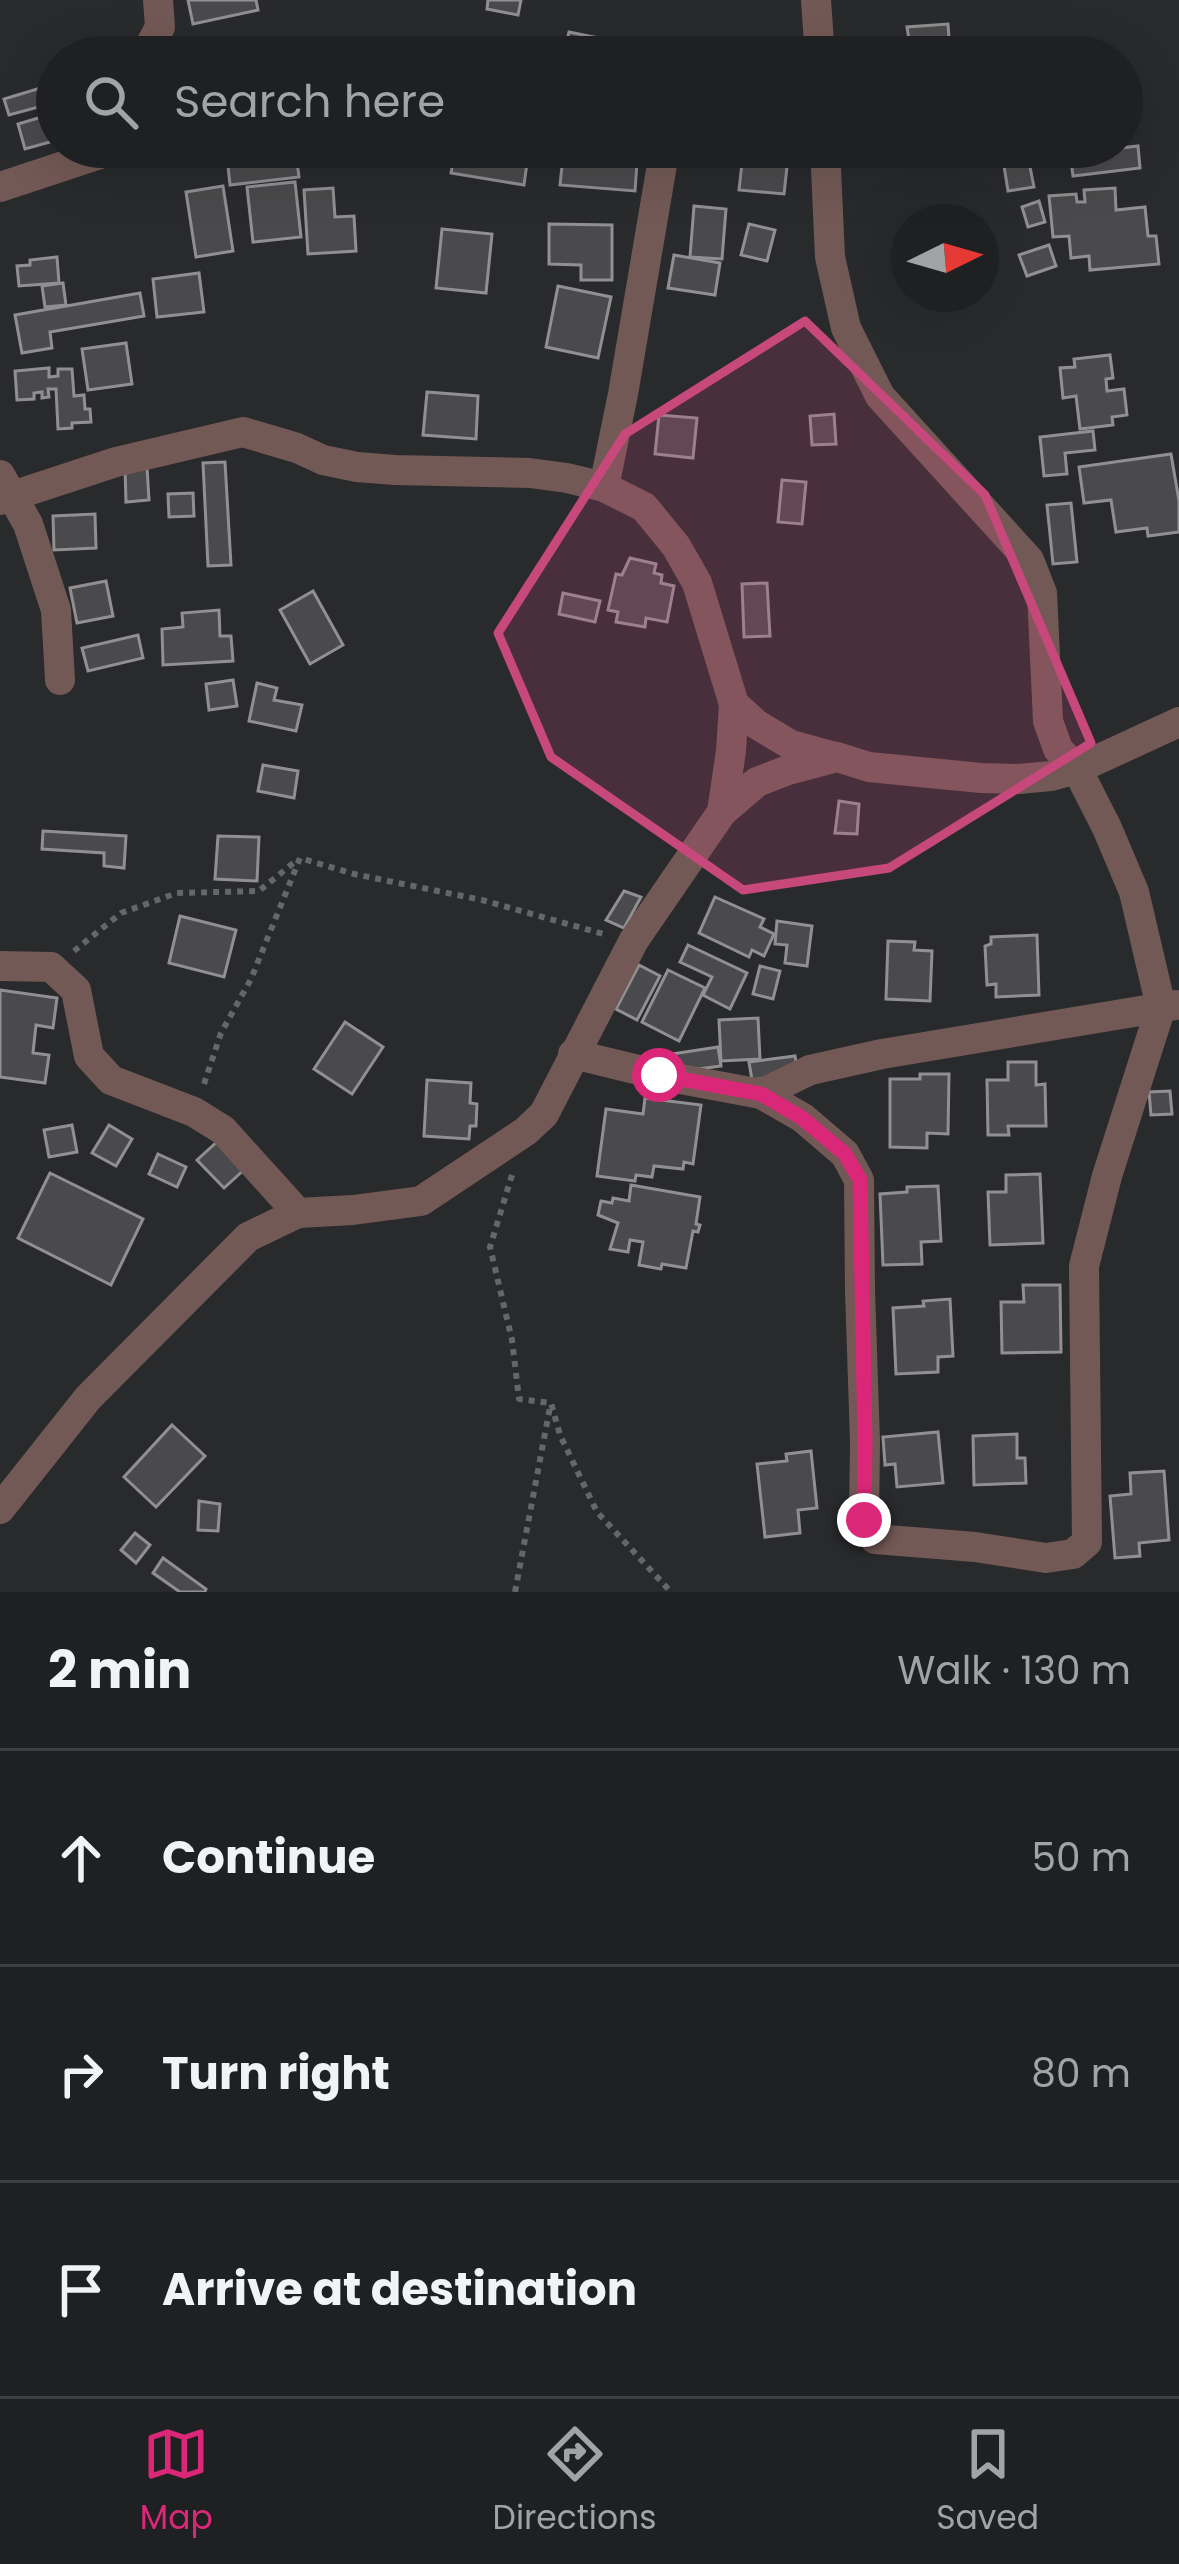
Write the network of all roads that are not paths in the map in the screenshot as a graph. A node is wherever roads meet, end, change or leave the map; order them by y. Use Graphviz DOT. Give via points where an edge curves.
graph roads {
  1 [pos="158,0"];
  2 [pos="816,0"];
  3 [pos="155,36"];
  4 [pos="819,36"];
  5 [pos="57,168"];
  6 [pos="661,168"];
  7 [pos="826,168"];
  8 [pos="0,187"];
  9 [pos="604,487"];
  10 [pos="4,491"];
  11 [pos="60,680"];
  12 [pos="734,704"];
  13 [pos="1179,722"];
  14 [pos="837,758"];
  15 [pos="1077,769"];
  16 [pos="722,812"];
  17 [pos="0,966"];
  18 [pos="1170,1006"];
  19 [pos="573,1054"];
  20 [pos="761,1094"];
  21 [pos="298,1213"];
  22 [pos="0,1509"];
  1 -- 3 [label="street"];
  2 -- 4 [label="street"];
  5 -- 8 [label="street"];
  6 -- 9 [label="street"];
  7 -- 15 [label="street" via="830,257 846,328 880,396 1029,560 1042,593 1048,722"];
  9 -- 10 [label="street" via="530,473 357,467 243,432"];
  9 -- 12 [label="street" via="644,507 676,546 698,583"];
  10 -- 11 [label="street" via="37,547 56,610"];
  12 -- 14 [label="street" via="791,745"];
  12 -- 16 [label="street"];
  13 -- 15 [label="street"];
  14 -- 15 [label="street" via="981,778"];
  14 -- 16 [label="street" via="757,782"];
  15 -- 18 [label="street" via="1135,892"];
  16 -- 19 [label="street" via="634,940"];
  17 -- 21 [label="street" via="51,967 76,989 89,1056 111,1081 223,1130"];
  18 -- 20 [label="street" via="882,1054 810,1070"];
  18 -- 20 [label="street" via="1107,1176 1084,1266 1087,1542 1073,1554 1046,1558 875,1539 864,1520 860,1180 845,1154"];
  19 -- 20 [label="street"];
  19 -- 21 [label="street" via="544,1114 421,1201"];
  21 -- 22 [label="street" via="248,1237 214,1270 88,1398"];
}
